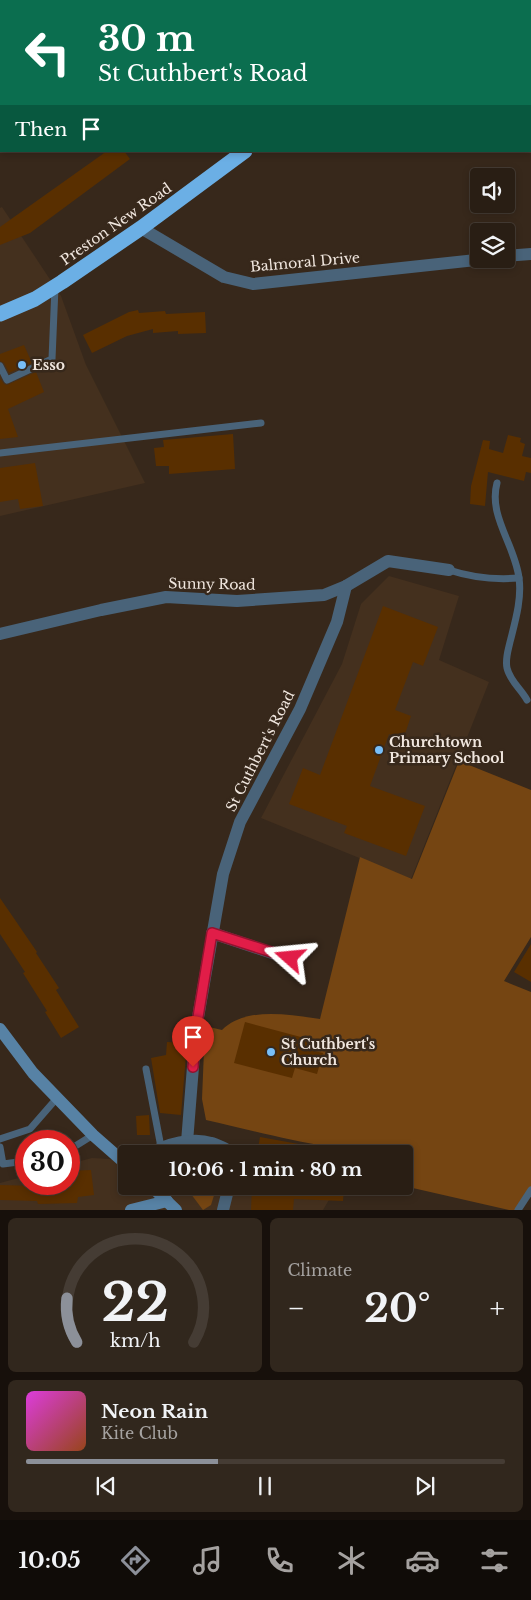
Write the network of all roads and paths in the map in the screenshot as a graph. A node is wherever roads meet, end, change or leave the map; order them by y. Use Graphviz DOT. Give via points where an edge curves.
graph roads {
  1 [pos="244,152"];
  2 [pos="141,228"];
  3 [pos="531,254"];
  4 [pos="515,255"];
  5 [pos="470,261"];
  6 [pos="55,287"];
  7 [pos="0,314"];
  8 [pos="0,366"];
  9 [pos="261,423"];
  10 [pos="0,452"];
  11 [pos="497,483"];
  12 [pos="449,570"];
  13 [pos="519,578"];
  14 [pos="346,586"];
  15 [pos="0,634"];
  16 [pos="527,700"];
  17 [pos="212,933"];
  18 [pos="290,958"];
  19 [pos="0,1029"];
  20 [pos="146,1069"];
  21 [pos="57,1098"];
  22 [pos="93,1135"];
  23 [pos="0,1139"];
  24 [pos="187,1142"];
  25 [pos="80,1143"];
  26 [pos="154,1145"];
  27 [pos="176,1145"];
  28 [pos="217,1145"];
  29 [pos="0,1147"];
  30 [pos="118,1157"];
  31 [pos="15,1162"];
  32 [pos="531,1190"];
  33 [pos="160,1195"];
  34 [pos="227,1195"];
  35 [pos="166,1201"];
  36 [pos="131,1210"];
  37 [pos="176,1210"];
  38 [pos="223,1210"];
  39 [pos="518,1210"];
  1 -- 2 [label="highway, Preston New Road"];
  2 -- 5 [label="street, Balmoral Drive" via="224,277 253,284"];
  2 -- 6 [label="highway, Preston New Road"];
  3 -- 4 [label="street"];
  6 -- 7 [label="highway, Preston New Road"];
  6 -- 8 [label="lane" via="52,359 7,380"];
  9 -- 10 [label="lane"];
  11 -- 13 [label="lane" via="494,501"];
  12 -- 13 [label="lane" via="469,577"];
  12 -- 14 [label="street, Sunny Road" via="388,561"];
  13 -- 16 [label="lane" via="517,614 506,661 512,681"];
  14 -- 15 [label="street, Sunny Road" via="324,594 237,601 166,597"];
  14 -- 17 [label="street, St Cuthbert's Road" via="337,622 300,709 240,822 222,874"];
  17 -- 18 [label="street"];
  17 -- 24 [label="street, St Cuthbert's Road" via="196,1029"];
  19 -- 21 [label="main road" via="33,1073"];
  20 -- 26 [label="lane"];
  21 -- 22 [label="main road"];
  21 -- 23 [label="lane" via="30,1129"];
  22 -- 25 [label="lane"];
  22 -- 30 [label="main road"];
  24 -- 27 [label="street"];
  24 -- 28 [label="street"];
  29 -- 31 [label="lane" via="3,1164"];
  32 -- 39 [label="lane"];
  33 -- 35 [label="main road"];
  34 -- 38 [label="street"];
  35 -- 36 [label="main road"];
  35 -- 37 [label="main road"];
}
